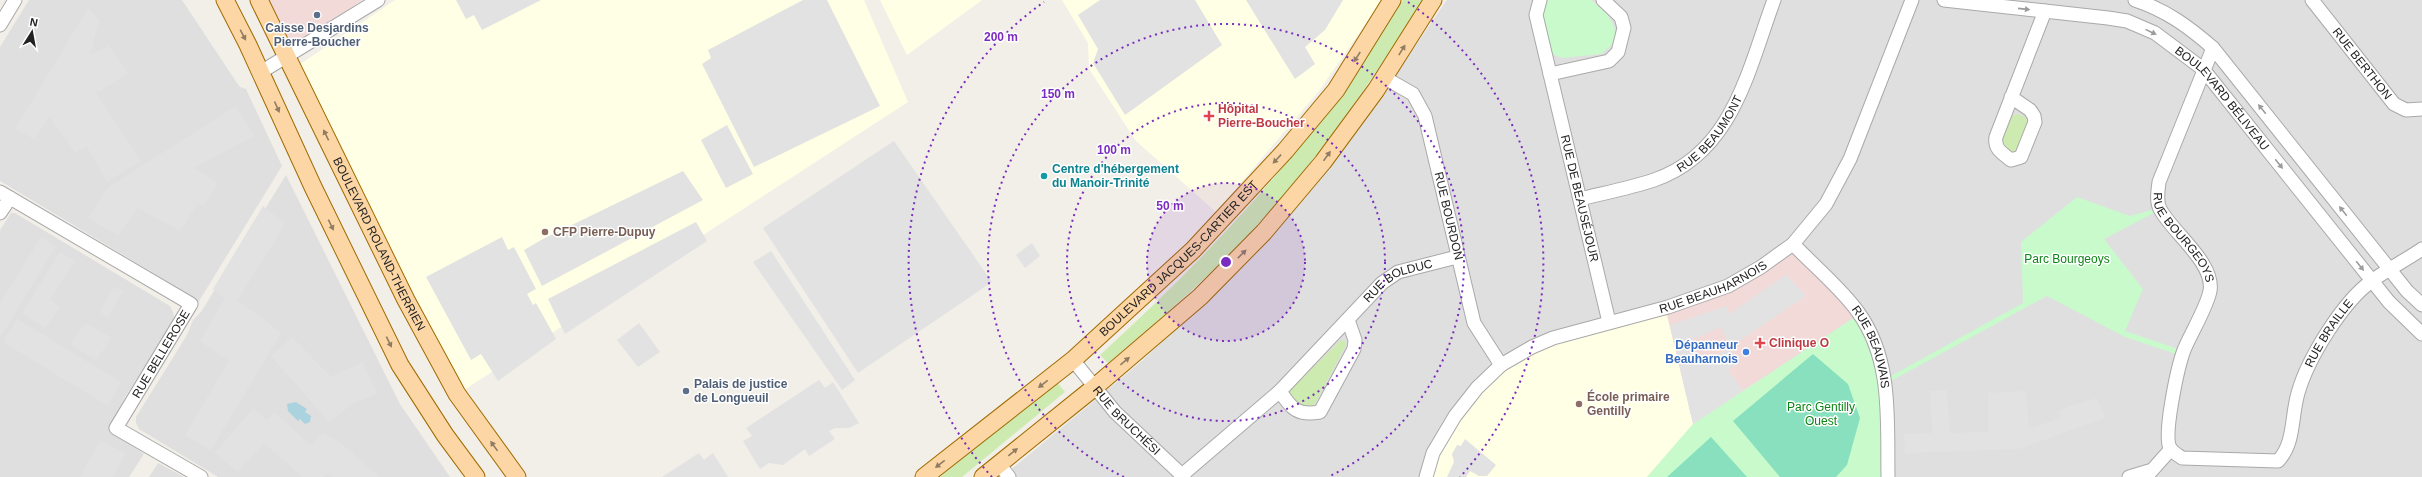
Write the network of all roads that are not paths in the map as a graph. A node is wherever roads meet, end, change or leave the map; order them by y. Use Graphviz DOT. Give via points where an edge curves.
graph roads {
  1 [pos="15,0"];
  2 [pos="225,0"];
  3 [pos="259,0"];
  4 [pos="378,0"];
  5 [pos="1392,0"];
  6 [pos="1433,0"];
  7 [pos="1540,0"];
  8 [pos="1603,0"];
  9 [pos="1774,0"];
  10 [pos="1912,0"];
  11 [pos="1944,0"];
  12 [pos="2136,0"];
  13 [pos="2312,0"];
  14 [pos="2045,11"];
  15 [pos="0,25"];
  16 [pos="2213,48"];
  17 [pos="288,56"];
  18 [pos="2203,69"];
  19 [pos="261,72"];
  20 [pos="1550,74"];
  21 [pos="1385,78"];
  22 [pos="2012,97"];
  23 [pos="2422,109"];
  24 [pos="5,195"];
  25 [pos="1580,199"];
  26 [pos="0,213"];
  27 [pos="1793,244"];
  28 [pos="2422,249"];
  29 [pos="1457,257"];
  30 [pos="2391,270"];
  31 [pos="2372,280"];
  32 [pos="2422,305"];
  33 [pos="1348,320"];
  34 [pos="1609,322"];
  35 [pos="2422,334"];
  36 [pos="1074,360"];
  37 [pos="1501,365"];
  38 [pos="1096,386"];
  39 [pos="1280,391"];
  40 [pos="2171,449"];
  41 [pos="1004,471"];
  42 [pos="2148,474"];
  43 [pos="1183,476"];
  44 [pos="201,477"];
  45 [pos="476,477"];
  46 [pos="517,477"];
  47 [pos="924,477"];
  48 [pos="983,477"];
  49 [pos="1426,477"];
  50 [pos="1888,477"];
  51 [pos="2129,477"];
  1 -- 15 [label="street"];
  2 -- 19 [label="main road, one-way"];
  3 -- 17 [label="main road, BOULEVARD ROLAND-THERRIEN"];
  4 -- 17 [label="street"];
  5 -- 36 [label="main road, BOULEVARD JACQUES-CARTIER EST, one-way" via="1336,90 1285,151 1193,250"];
  21 -- 6 [label="main road, one-way"];
  7 -- 20 [label="street, RUE DE BEAUSÉJOUR" via="1536,15"];
  8 -- 20 [label="street" via="1621,17 1624,28 1618,52 1609,61"];
  9 -- 25 [label="street, RUE BEAUMONT" via="1737,99 1713,141 1693,159 1655,180"];
  10 -- 27 [label="street, RUE BEAUHARNOIS" via="1850,159 1826,204"];
  11 -- 14 [label="street, BOULEVARD BÉLIVEAU, one-way"];
  12 -- 16 [label="street, BOULEVARD BÉLIVEAU" via="2154,6 2188,26"];
  13 -- 23 [label="street, RUE BERTHON" via="2394,104 2406,110"];
  14 -- 18 [label="street, BOULEVARD BÉLIVEAU, one-way" via="2127,21 2155,33"];
  14 -- 22 [label="street"];
  16 -- 18 [label="street, RUE BOURGEOYS"];
  30 -- 16 [label="street, BOULEVARD BÉLIVEAU, one-way"];
  17 -- 19 [label="street"];
  46 -- 17 [label="main road, BOULEVARD ROLAND-THERRIEN, one-way" via="457,394 406,300"];
  18 -- 31 [label="street, BOULEVARD BÉLIVEAU, one-way"];
  18 -- 40 [label="street, RUE BOURGEOYS" via="2159,182 2158,192 2160,209 2203,264 2209,277 2210,291 2184,351 2173,390 2168,440"];
  19 -- 45 [label="main road, one-way" via="313,187 400,365 445,435"];
  20 -- 25 [label="street, RUE DE BEAUSÉJOUR"];
  21 -- 29 [label="street, RUE BOURDON" via="1413,94 1425,116"];
  38 -- 21 [label="main road, one-way" via="1200,297 1264,232 1323,162"];
  24 -- 26 [label="street"];
  24 -- 44 [label="street, RUE BELLEROSE" via="191,304 116,428"];
  25 -- 34 [label="street, RUE DE BEAUSÉJOUR"];
  27 -- 34 [label="street, RUE BEAUHARNOIS" via="1728,286 1668,307"];
  27 -- 50 [label="street, RUE BEAUVAIS" via="1858,311 1879,354 1885,378"];
  28 -- 30 [label="street, RUE BRAILLE"];
  29 -- 33 [label="street, RUE BOLDUC" via="1398,272 1382,283"];
  29 -- 37 [label="street, RUE BOURDON" via="1474,323"];
  30 -- 31 [label="street, RUE BRAILLE"];
  30 -- 32 [label="street, BOULEVARD BÉLIVEAU"];
  31 -- 35 [label="street, BOULEVARD BÉLIVEAU" via="2389,302"];
  31 -- 40 [label="street, RUE BRAILLE" via="2346,308 2308,366 2298,394 2287,451 2278,461 2182,458"];
  33 -- 39 [label="street, RUE BOLDUC"];
  33 -- 39 [label="street" via="1355,340 1354,349 1320,412 1305,414 1289,406"];
  34 -- 37 [label="street, RUE BEAUHARNOIS" via="1553,338"];
  36 -- 38 [label="street, RUE BRUCHÉSI"];
  36 -- 47 [label="main road, BOULEVARD JACQUES-CARTIER EST, one-way"];
  37 -- 49 [label="street, RUE BEAUHARNOIS" via="1477,388 1455,416 1433,453"];
  41 -- 38 [label="main road, one-way"];
  38 -- 43 [label="street, RUE BRUCHÉSI" via="1115,412"];
  39 -- 43 [label="street, RUE BOLDUC"];
  40 -- 42 [label="street"];
  41 -- 48 [label="main road"];
  42 -- 51 [label="street"];
}
